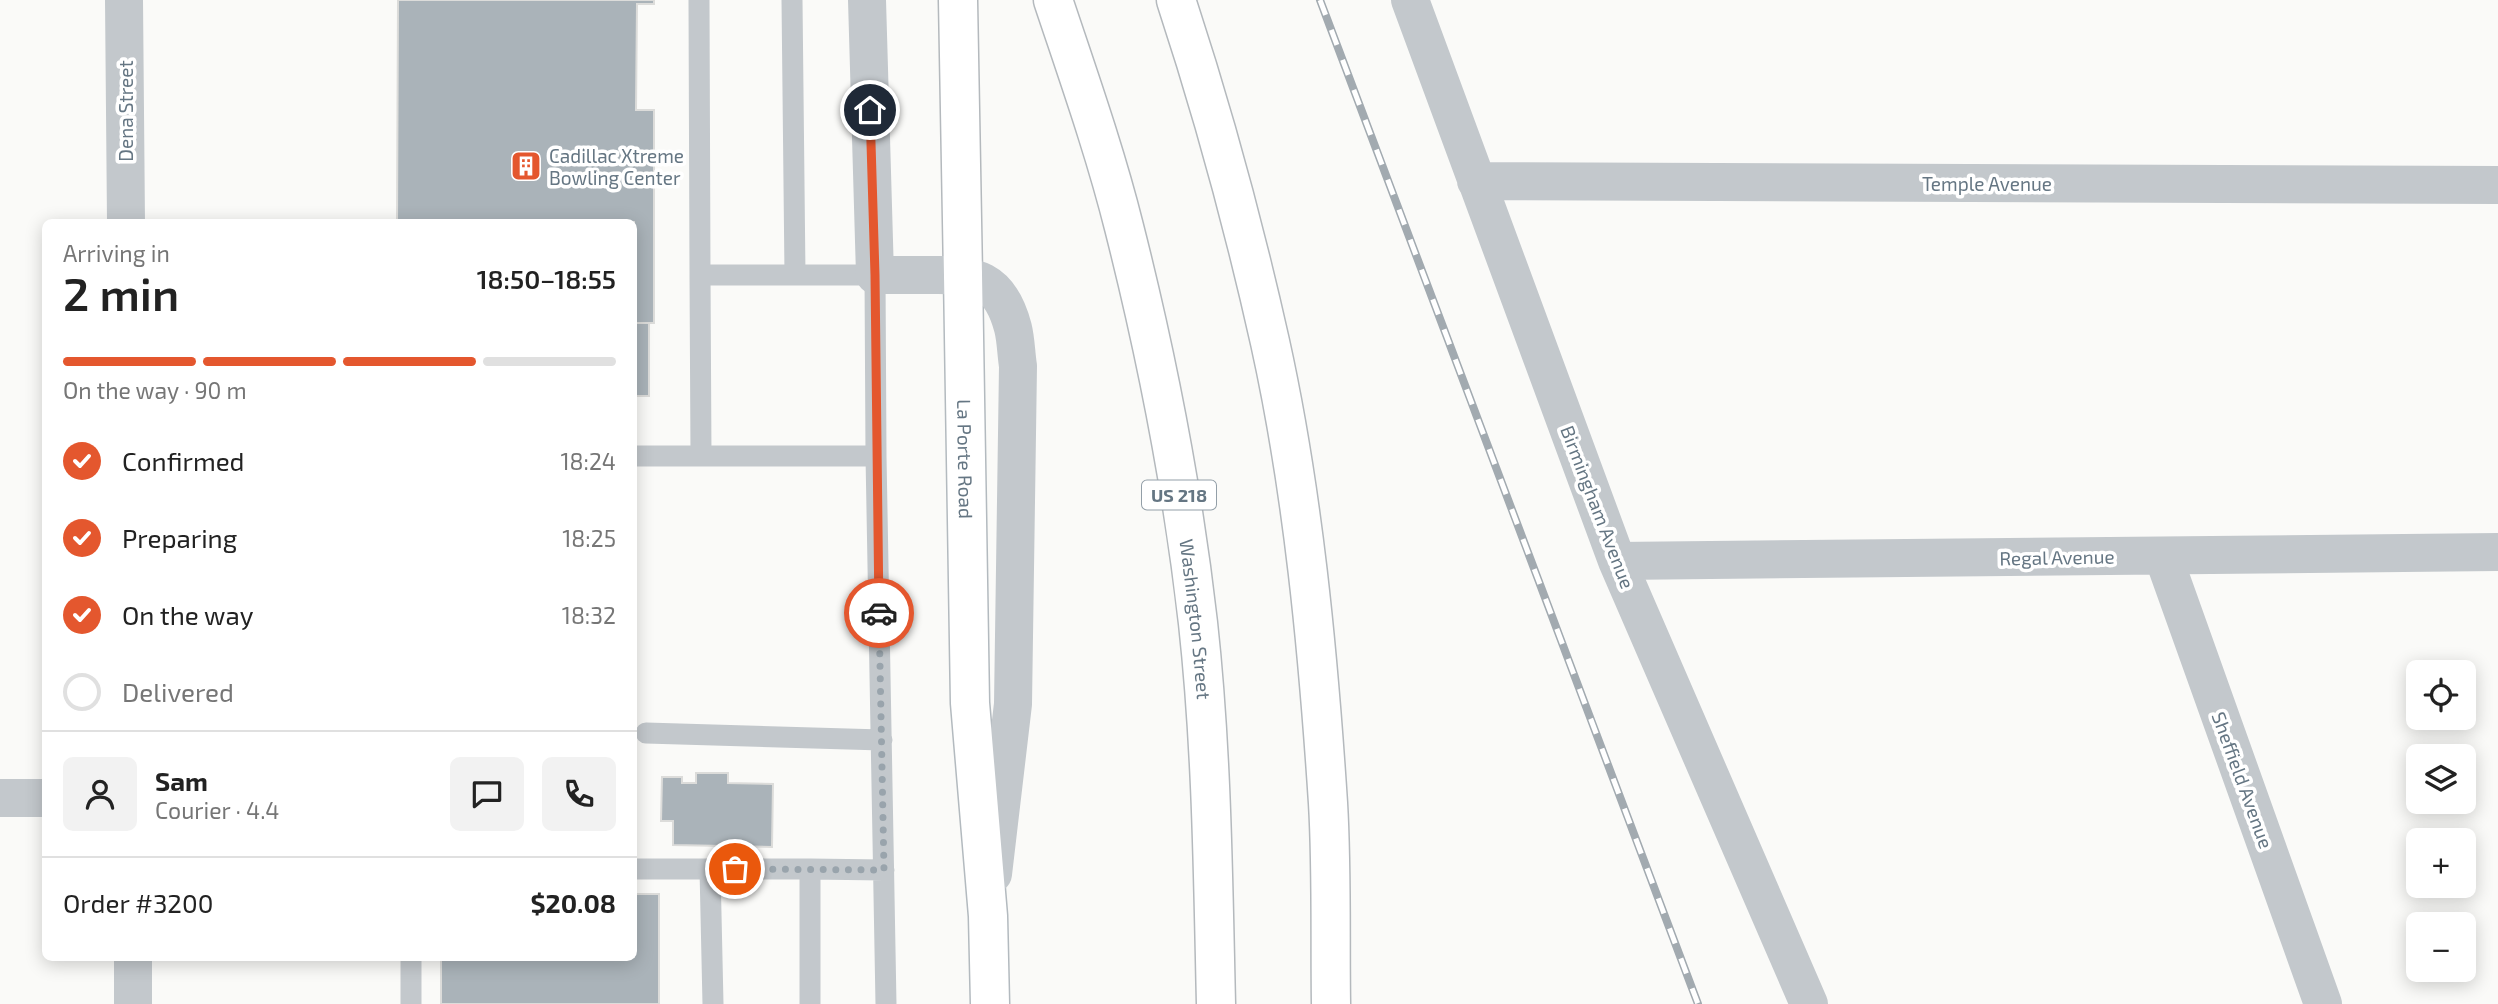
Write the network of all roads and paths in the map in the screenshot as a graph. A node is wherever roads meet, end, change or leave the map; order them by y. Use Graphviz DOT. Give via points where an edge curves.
graph roads {
  1 [pos="124,0"];
  2 [pos="699,0"];
  3 [pos="792,0"];
  4 [pos="867,0"];
  5 [pos="958,0"];
  6 [pos="1053,0"];
  7 [pos="1176,0"];
  8 [pos="1410,0"];
  9 [pos="1476,181"];
  10 [pos="2498,185"];
  11 [pos="126,219"];
  12 [pos="700,275"];
  13 [pos="794,275"];
  14 [pos="875,275"];
  15 [pos="963,275"];
  16 [pos="637,456"];
  17 [pos="701,456"];
  18 [pos="876,456"];
  19 [pos="2498,552"];
  20 [pos="2163,556"];
  21 [pos="1617,561"];
  22 [pos="646,733"];
  23 [pos="882,740"];
  24 [pos="0,797"];
  25 [pos="42,798"];
  26 [pos="637,869"];
  27 [pos="710,869"];
  28 [pos="810,869"];
  29 [pos="884,870"];
  30 [pos="988,916"];
  31 [pos="133,961"];
  32 [pos="411,961"];
  33 [pos="133,1004"];
  34 [pos="411,1004"];
  35 [pos="713,1004"];
  36 [pos="810,1004"];
  37 [pos="886,1004"];
  38 [pos="990,1004"];
  39 [pos="1216,1004"];
  40 [pos="1331,1004"];
  41 [pos="1809,1004"];
  42 [pos="2323,1004"];
  1 -- 11 [label="street, Dena Street"];
  2 -- 12 [label="lane"];
  3 -- 13 [label="lane"];
  4 -- 14 [label="street"];
  5 -- 15 [label="main road, La Porte Road"];
  6 -- 39 [label="main road, Washington Street / US 218" via="1124,227 1178,491 1198,623 1212,810"];
  7 -- 40 [label="main road" via="1237,205 1270,343 1294,477 1312,614 1328,805"];
  8 -- 9 [label="street, Birmingham Avenue"];
  9 -- 10 [label="street, Temple Avenue"];
  9 -- 21 [label="street, Birmingham Avenue"];
  12 -- 13 [label="lane"];
  12 -- 17 [label="lane"];
  13 -- 14 [label="lane"];
  14 -- 15 [label="street"];
  14 -- 18 [label="lane"];
  15 -- 30 [label="main road, La Porte Road" via="970,703"];
  15 -- 30 [label="street" via="996,292 1013,328 1018,366 1013,705"];
  16 -- 17 [label="lane"];
  17 -- 18 [label="lane"];
  18 -- 23 [label="lane"];
  19 -- 20 [label="street, Regal Avenue"];
  20 -- 21 [label="street, Regal Avenue"];
  20 -- 42 [label="street, Sheffield Avenue"];
  21 -- 41 [label="street, Birmingham Avenue"];
  22 -- 23 [label="lane"];
  23 -- 29 [label="lane"];
  24 -- 25 [label="street"];
  26 -- 27 [label="lane"];
  27 -- 28 [label="lane"];
  27 -- 35 [label="lane"];
  28 -- 29 [label="lane"];
  28 -- 36 [label="lane"];
  29 -- 37 [label="lane"];
  30 -- 38 [label="main road, La Porte Road"];
  31 -- 33 [label="street"];
  32 -- 34 [label="lane"];
}
